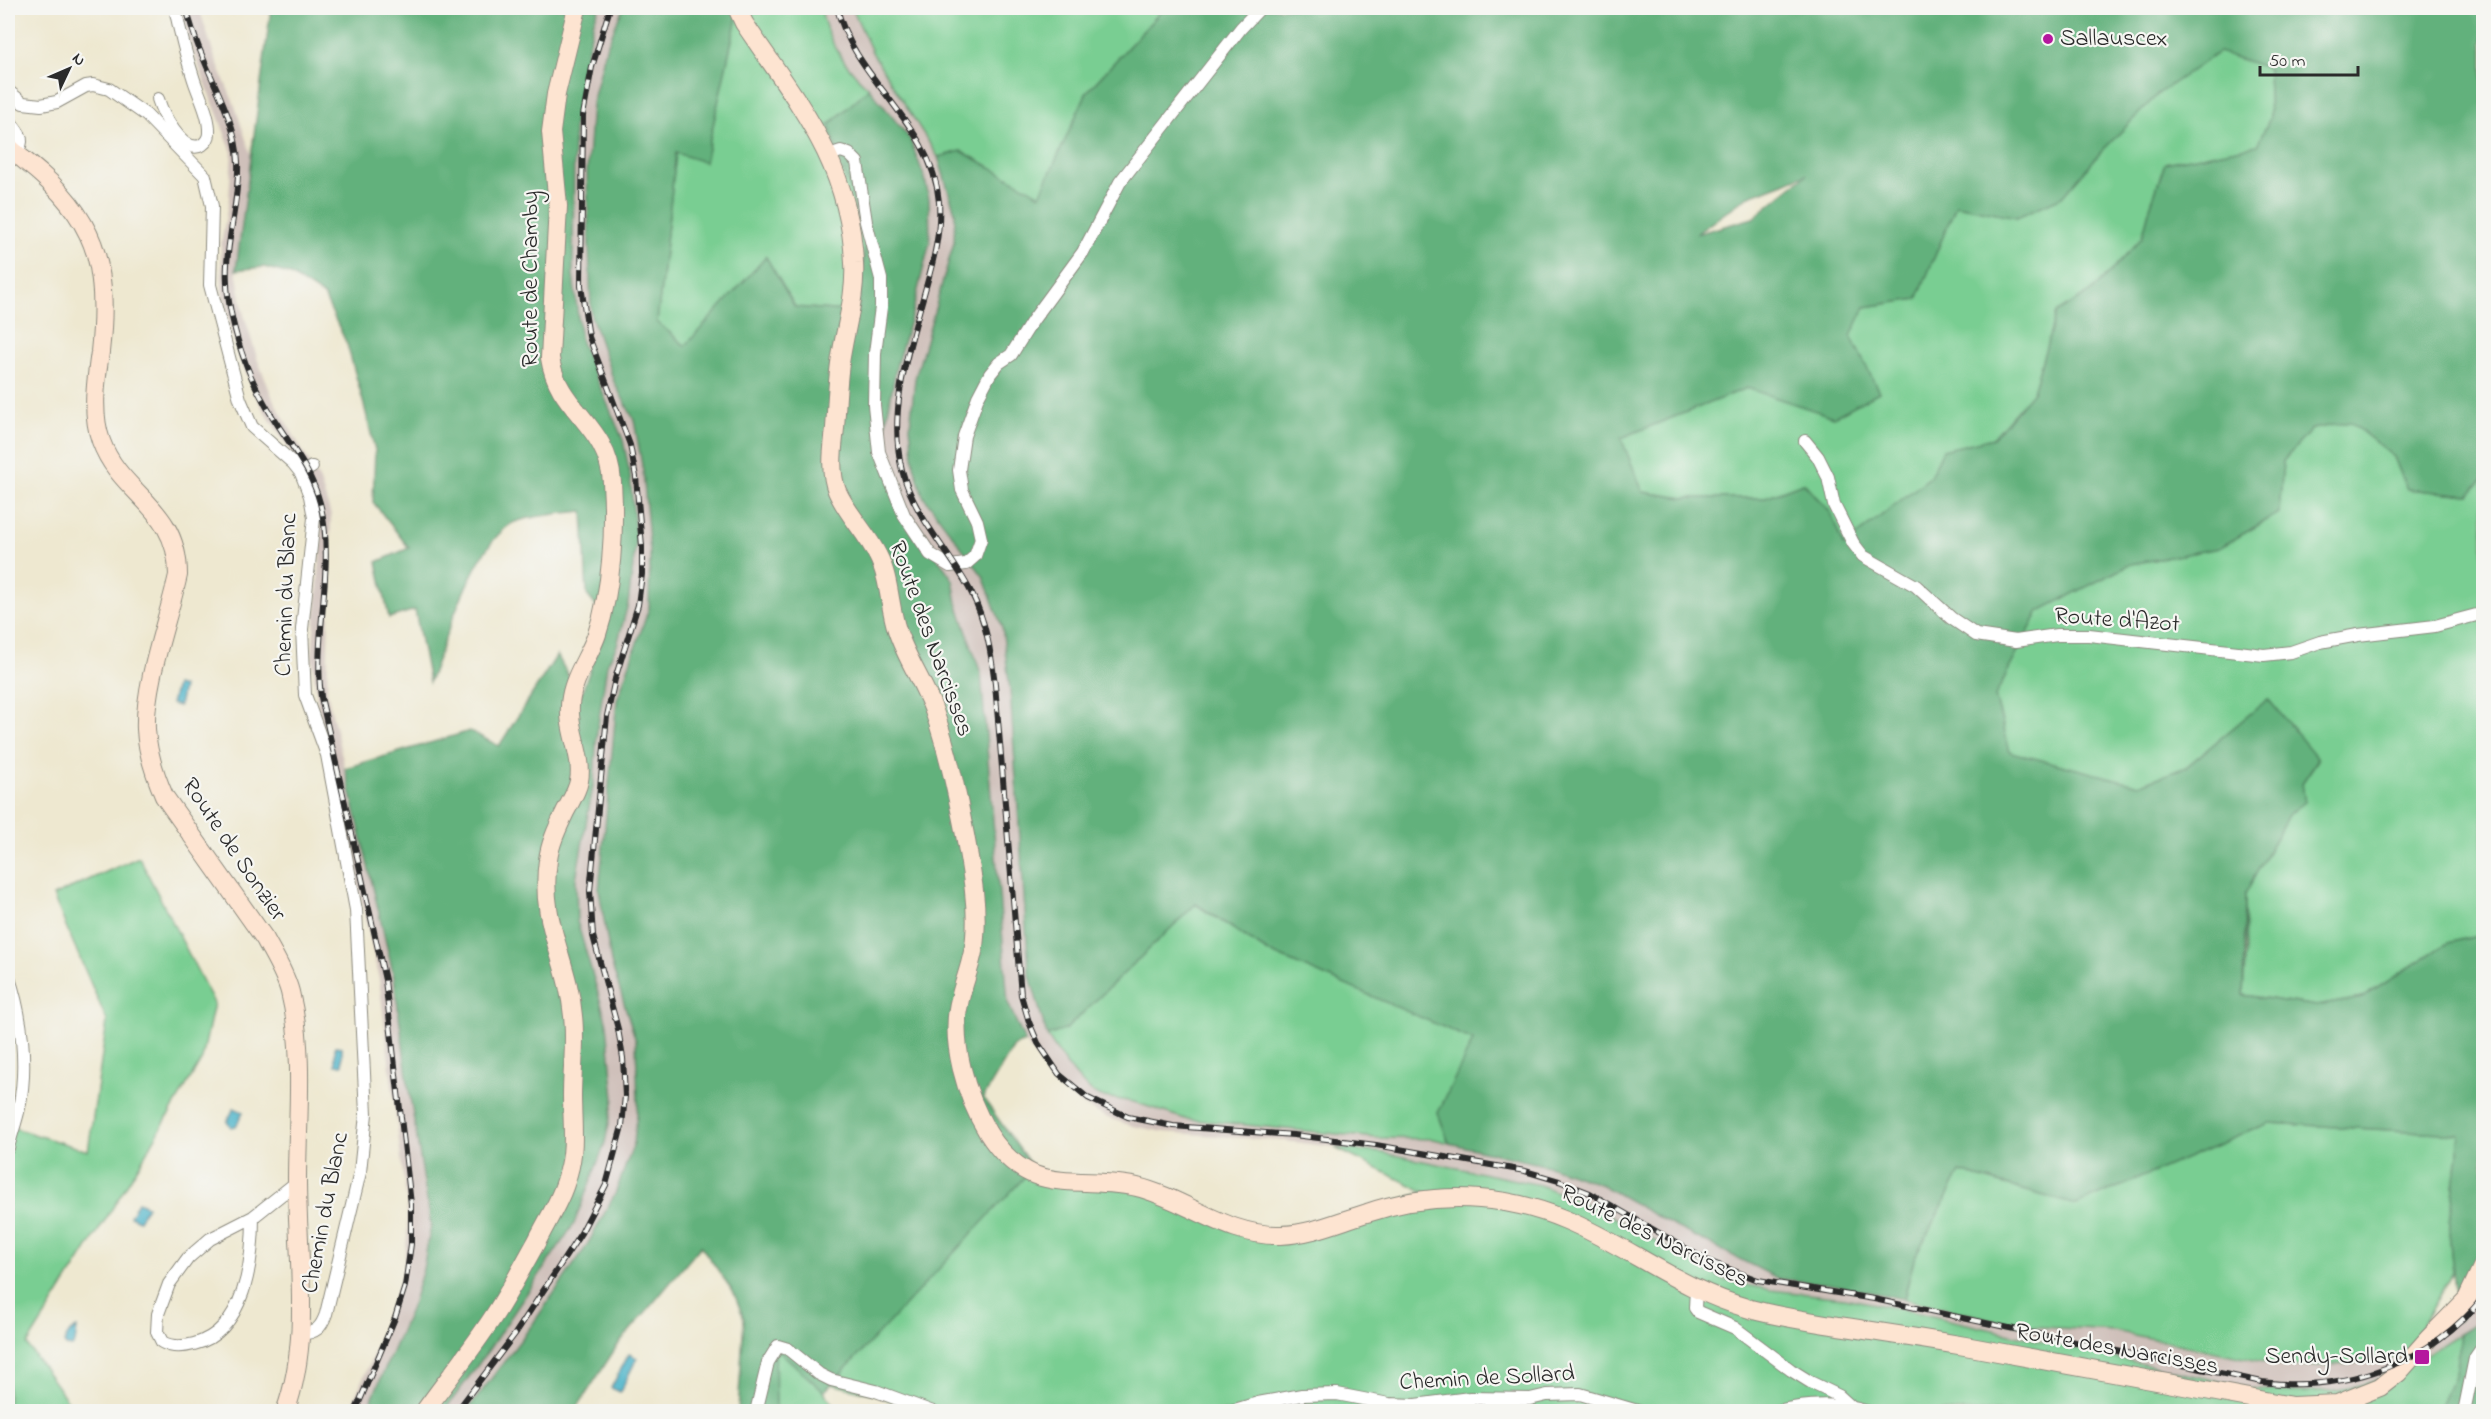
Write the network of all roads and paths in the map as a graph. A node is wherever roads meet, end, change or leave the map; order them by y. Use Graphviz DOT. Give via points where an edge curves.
graph roads {
  1 [pos="175,8"];
  2 [pos="577,8"];
  3 [pos="737,8"];
  4 [pos="1260,8"];
  5 [pos="8,91"];
  6 [pos="158,99"];
  7 [pos="8,119"];
  8 [pos="200,146"];
  9 [pos="12,150"];
  10 [pos="829,155"];
  11 [pos="205,176"];
  12 [pos="1805,441"];
  13 [pos="2484,614"];
  14 [pos="8,975"];
  15 [pos="8,1148"];
  16 [pos="297,1182"];
  17 [pos="253,1217"];
  18 [pos="2484,1263"];
  19 [pos="1696,1288"];
  20 [pos="300,1334"];
  21 [pos="2484,1346"];
  22 [pos="1850,1406"];
  23 [pos="285,1412"];
  24 [pos="424,1412"];
  25 [pos="756,1412"];
  26 [pos="933,1412"];
  27 [pos="1228,1412"];
  28 [pos="1641,1412"];
  29 [pos="1773,1412"];
  30 [pos="1869,1412"];
  31 [pos="2464,1412"];
  1 -- 8 [label="street" via="208,127 208,139"];
  2 -- 24 [label="street, Route de Chamby" via="551,132 558,206 550,358 557,384 606,450 612,482 606,605 571,694 569,720 579,781 551,845 546,896 573,1014 574,1142 564,1189 504,1301"];
  3 -- 10 [label="street, Route des Narcisses"];
  4 -- 10 [label="street" via="1120,182 1083,252 1011,355 990,374 970,415 959,470 962,490 981,539 978,551 966,564 950,566 930,554 904,516 879,452 874,405 881,279 866,222 857,162 841,151"];
  5 -- 11 [label="street" via="23,103 41,105 57,102 86,86 109,89 146,116"];
  6 -- 8 [label="street" via="173,130 188,144"];
  7 -- 9 [label="street" via="22,138 22,143"];
  8 -- 11 [label="street, Chemin du Blanc"];
  9 -- 16 [label="street, Route de Sonzier" via="66,200 100,262 104,296 95,424 109,460 163,520 178,555 178,575 148,702 149,751 164,796 265,939 290,991 298,1045"];
  10 -- 19 [label="street, Route des Narcisses" via="843,190 855,264 840,365 833,478 884,570 902,645 930,700 945,750 976,904 975,946 957,1012 959,1048 972,1100 996,1145 1015,1164 1036,1175 1052,1180 1134,1186 1170,1197 1236,1229 1268,1235 1307,1233 1375,1210 1423,1200 1472,1198 1517,1204 1586,1227"];
  11 -- 20 [label="street, Chemin du Blanc" via="212,206 210,285 240,399 255,431 306,470 314,518 302,629 305,695 327,755 356,910 366,1114 360,1172 327,1314 321,1328"];
  12 -- 13 [label="street, Route d'Azot" via="1828,477 1834,505 1863,556 1916,586 1956,623 1976,635 2016,641 2089,635 2272,655 2320,642 2435,626"];
  14 -- 15 [label="street" via="19,1021 23,1062 20,1106"];
  16 -- 17 [label="street"];
  16 -- 20 [label="street, Route de Sonzier"];
  17 -- 17 [label="street" via="210,1239 177,1272 158,1314 157,1332 162,1342 176,1346 209,1340 225,1324 238,1303 247,1276"];
  18 -- 19 [label="street, Route des Narcisses" via="2468,1299 2380,1387 2337,1404 2292,1406 1766,1313"];
  19 -- 22 [label="street" via="1698,1312 1735,1328 1791,1370"];
  20 -- 23 [label="street, Route de Sonzier" via="298,1370"];
  21 -- 31 [label="street" via="2475,1358"];
  22 -- 29 [label="street"];
  22 -- 30 [label="street"];
  25 -- 26 [label="street" via="768,1362 778,1346 831,1380"];
  27 -- 28 [label="street, Chemin de Sollard" via="1302,1395 1337,1394 1415,1405 1470,1398 1530,1399 1580,1394"];
}
